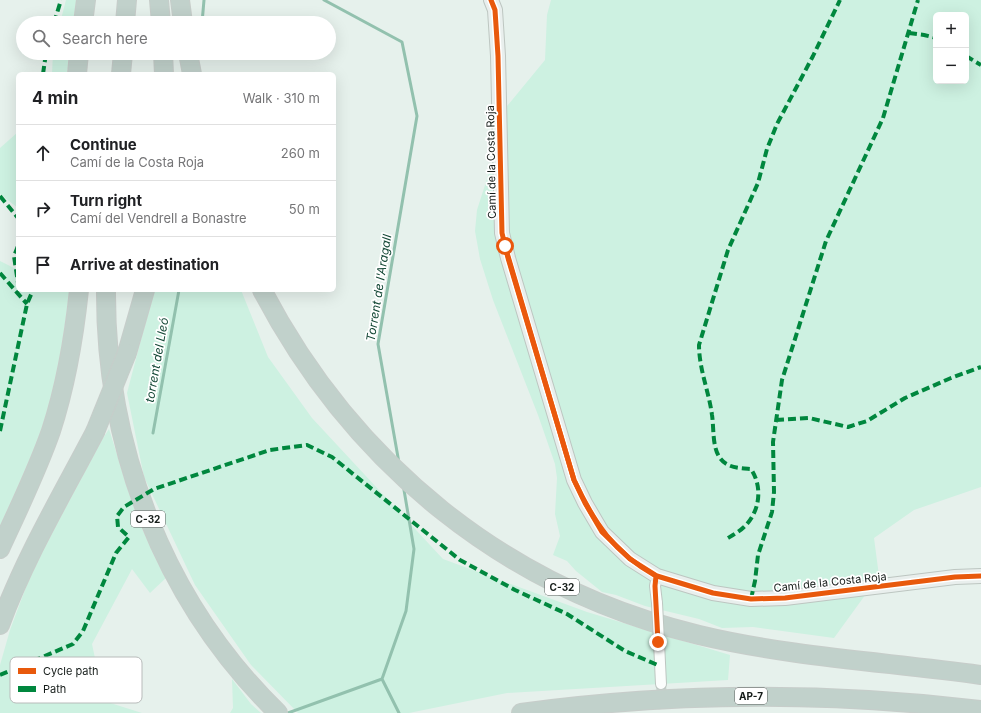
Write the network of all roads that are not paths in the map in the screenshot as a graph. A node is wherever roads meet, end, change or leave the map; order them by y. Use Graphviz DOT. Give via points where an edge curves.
graph roads {
  1 [pos="86,0"];
  2 [pos="127,0"];
  3 [pos="159,0"];
  4 [pos="180,0"];
  5 [pos="491,0"];
  6 [pos="84,16"];
  7 [pos="126,16"];
  8 [pos="160,16"];
  9 [pos="182,16"];
  10 [pos="78,60"];
  11 [pos="122,60"];
  12 [pos="163,60"];
  13 [pos="189,60"];
  14 [pos="77,72"];
  15 [pos="121,72"];
  16 [pos="164,72"];
  17 [pos="192,72"];
  18 [pos="79,292"];
  19 [pos="106,292"];
  20 [pos="144,292"];
  21 [pos="263,292"];
  22 [pos="0,549"];
  23 [pos="656,576"];
  24 [pos="981,576"];
  25 [pos="0,625"];
  26 [pos="981,675"];
  27 [pos="661,684"];
  28 [pos="981,710"];
  29 [pos="278,713"];
  30 [pos="521,713"];
  1 -- 6 [label="highway"];
  2 -- 7 [label="highway"];
  3 -- 8 [label="highway"];
  4 -- 9 [label="highway"];
  5 -- 23 [label="street, Camí de la Costa Roja" via="495,10 498,56 502,233 508,258 574,480 602,532 644,570"];
  10 -- 14 [label="highway"];
  11 -- 15 [label="highway"];
  12 -- 16 [label="highway"];
  13 -- 17 [label="highway"];
  18 -- 22 [label="highway" via="70,360 51,430 38,467"];
  19 -- 29 [label="highway, C-32" via="106,329 115,406 125,450 149,521 180,586 208,629 236,667"];
  20 -- 25 [label="highway, bridge" via="126,353 95,432 38,539"];
  21 -- 26 [label="highway, C-32" via="312,375 378,454 454,520 508,558 546,579 631,616 701,636 773,649"];
  23 -- 24 [label="street, Camí de la Costa Roja" via="713,593 751,599 785,598 954,576"];
  23 -- 27 [label="street, bridge"];
  28 -- 30 [label="highway, AP-7" via="850,698 752,696 604,703"];
}
